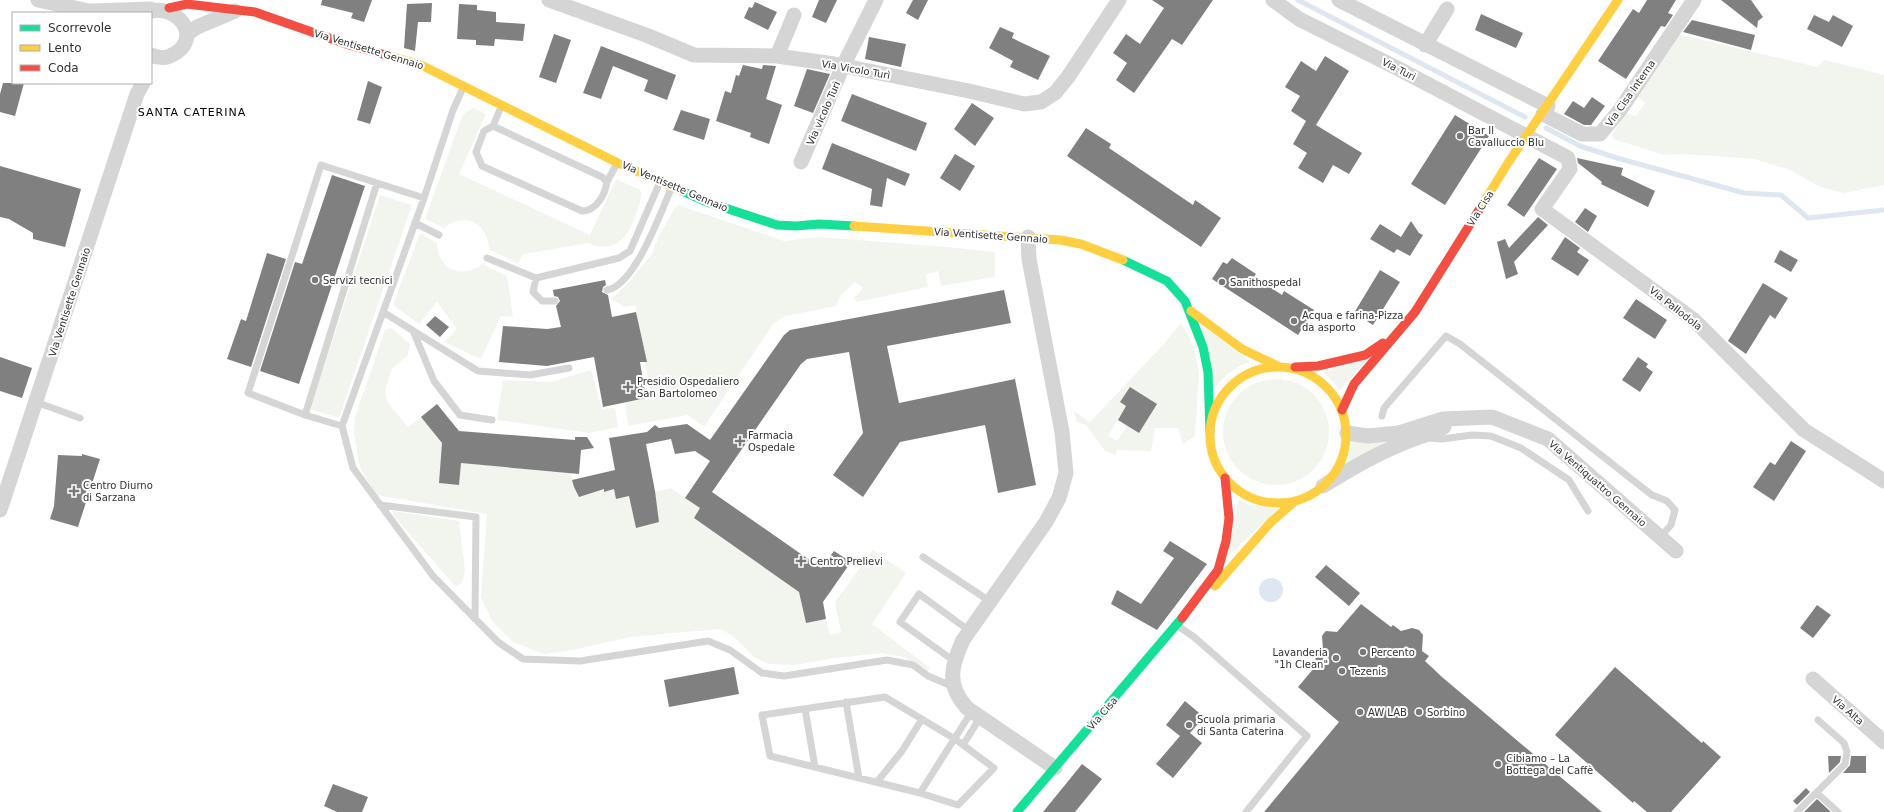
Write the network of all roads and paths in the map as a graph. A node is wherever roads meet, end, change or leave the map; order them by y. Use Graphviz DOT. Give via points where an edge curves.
graph roads {
  1 [pos="38,0"];
  2 [pos="260,0"];
  3 [pos="549,0"];
  4 [pos="876,0"];
  5 [pos="1119,0"];
  6 [pos="1273,0"];
  7 [pos="1339,0"];
  8 [pos="1618,0"];
  9 [pos="1694,0"];
  10 [pos="232,6"];
  11 [pos="89,8"];
  12 [pos="169,8"];
  13 [pos="1447,9"];
  14 [pos="148,11"];
  15 [pos="264,15"];
  16 [pos="794,15"];
  17 [pos="187,34"];
  18 [pos="1425,45"];
  19 [pos="777,56"];
  20 [pos="152,59"];
  21 [pos="843,66"];
  22 [pos="464,86"];
  23 [pos="139,87"];
  24 [pos="501,106"];
  25 [pos="1545,110"];
  26 [pos="493,126"];
  27 [pos="1527,137"];
  28 [pos="618,162"];
  29 [pos="801,162"];
  30 [pos="607,182"];
  31 [pos="660,182"];
  32 [pos="377,183"];
  33 [pos="672,187"];
  34 [pos="424,198"];
  35 [pos="415,223"];
  36 [pos="439,235"];
  37 [pos="1028,237"];
  38 [pos="487,258"];
  39 [pos="536,278"];
  40 [pos="607,290"];
  41 [pos="555,301"];
  42 [pos="1190,311"];
  43 [pos="383,312"];
  44 [pos="1415,312"];
  45 [pos="414,333"];
  46 [pos="1278,366"];
  47 [pos="1288,367"];
  48 [pos="569,368"];
  49 [pos="36,402"];
  50 [pos="1342,410"];
  51 [pos="305,415"];
  52 [pos="1382,416"];
  53 [pos="1467,417"];
  54 [pos="80,418"];
  55 [pos="492,420"];
  56 [pos="342,426"];
  57 [pos="1210,432"];
  58 [pos="1347,433"];
  59 [pos="1424,437"];
  60 [pos="1225,478"];
  61 [pos="1884,481"];
  62 [pos="1323,486"];
  63 [pos="1296,501"];
  64 [pos="380,505"];
  65 [pos="0,510"];
  66 [pos="1588,511"];
  67 [pos="1660,537"];
  68 [pos="1676,551"];
  69 [pos="923,557"];
  70 [pos="991,602"];
  71 [pos="1186,614"];
  72 [pos="475,619"];
  73 [pos="1177,626"];
  74 [pos="971,632"];
  75 [pos="954,660"];
  76 [pos="1813,679"];
  77 [pos="954,686"];
  78 [pos="846,702"];
  79 [pos="805,709"];
  80 [pos="977,714"];
  81 [pos="922,719"];
  82 [pos="1818,720"];
  83 [pos="955,739"];
  84 [pos="1884,742"];
  85 [pos="963,745"];
  86 [pos="814,767"];
  87 [pos="1055,768"];
  88 [pos="859,778"];
  89 [pos="877,782"];
  90 [pos="920,793"];
  91 [pos="1817,793"];
  92 [pos="1017,812"];
  93 [pos="1246,812"];
  94 [pos="1797,812"];
  95 [pos="1838,812"];
  1 -- 11 [label="street, Via Ventisette Gennaio"];
  2 -- 15 [label="street"];
  3 -- 19 [label="street, Via Vicolo Turì" via="646,35 694,56"];
  4 -- 21 [label="street, Via vicolo Turì"];
  5 -- 21 [label="street, Via Vicolo Turì" via="1068,77 1055,93 1041,102 1024,104"];
  6 -- 27 [label="street, Via Turi" via="1299,18"];
  7 -- 18 [label="street"];
  8 -- 25 [label="street, Via Cisa"];
  9 -- 25 [label="street, Via Cisa Interna" via="1620,110 1600,134 1582,134"];
  10 -- 12 [label="street, Via Ventisette Gennaio" via="187,4"];
  10 -- 15 [label="street, Via Ventisette Gennaio"];
  10 -- 17 [label="street"];
  11 -- 14 [label="street, Via Ventisette Gennaio"];
  12 -- 14 [label="street, Via Ventisette Gennaio" via="160,7"];
  12 -- 17 [label="street" via="183,18"];
  13 -- 18 [label="street"];
  15 -- 22 [label="street, Via Ventisette Gennaio" via="350,45 422,65"];
  16 -- 19 [label="street"];
  17 -- 20 [label="street" via="182,48 177,53 170,57"];
  18 -- 25 [label="street"];
  19 -- 21 [label="street, Via Vicolo Turì"];
  21 -- 29 [label="street, Via vicolo Turì"];
  22 -- 24 [label="street, Via Ventisette Gennaio"];
  22 -- 34 [label="lane" via="453,110"];
  23 -- 49 [label="street, Via Ventisette Gennaio"];
  24 -- 26 [label="lane"];
  24 -- 28 [label="street, Via Ventisette Gennaio"];
  25 -- 27 [label="street, Via Cisa"];
  26 -- 30 [label="lane" via="602,177"];
  26 -- 30 [label="lane" via="484,131 476,152 482,166 582,211 590,211 596,206"];
  27 -- 44 [label="street, Via Cisa"];
  27 -- 61 [label="street, Via Pallodola" via="1568,158 1570,169 1542,209 1694,320 1804,430"];
  28 -- 30 [label="lane"];
  28 -- 31 [label="street, Via Ventisette Gennaio"];
  31 -- 33 [label="street, Via Ventisette Gennaio"];
  31 -- 39 [label="lane" via="630,251 619,258"];
  32 -- 34 [label="lane"];
  32 -- 51 [label="lane"];
  32 -- 51 [label="lane" via="320,165 248,393"];
  33 -- 37 [label="street, Via Ventisette Gennaio" via="704,201 777,225 819,224"];
  33 -- 40 [label="lane" via="647,245 625,279 613,289"];
  34 -- 35 [label="lane"];
  35 -- 36 [label="lane"];
  35 -- 43 [label="lane"];
  37 -- 42 [label="street, Via Ventisette Gennaio" via="1081,244 1129,262 1167,281 1185,301"];
  37 -- 70 [label="street" via="1029,259 1062,432 1066,473 1059,498 1046,522"];
  38 -- 39 [label="lane"];
  39 -- 41 [label="lane" via="533,292 542,301"];
  42 -- 46 [label="street, Via Ventisette Gennaio" via="1242,349"];
  42 -- 57 [label="street, Via Ventisette Gennaio" via="1203,346 1208,372"];
  43 -- 45 [label="lane"];
  43 -- 56 [label="lane"];
  44 -- 47 [label="street, Via Cisa" via="1384,342 1365,355 1318,366"];
  44 -- 50 [label="street, Via Cisa" via="1354,384"];
  45 -- 48 [label="lane" via="478,371 530,375"];
  45 -- 55 [label="lane" via="434,381 460,414"];
  46 -- 47 [label="street"];
  46 -- 57 [label="street" via="1257,369 1238,378 1224,393 1214,411"];
  47 -- 50 [label="street" via="1318,378 1333,393"];
  49 -- 54 [label="lane"];
  49 -- 65 [label="street, Via Ventisette Gennaio"];
  50 -- 58 [label="street"];
  51 -- 56 [label="lane"];
  52 -- 67 [label="lane" via="1384,408 1446,336 1638,485 1652,495 1667,500 1675,510 1671,525"];
  53 -- 58 [label="street, Via Ventiquattro Gennaio" via="1443,419 1399,433 1368,436"];
  53 -- 59 [label="street, Via Ventiquattro Gennaio"];
  53 -- 67 [label="street, Via Ventiquattro Gennaio" via="1492,417 1548,439"];
  56 -- 64 [label="lane" via="353,468"];
  57 -- 60 [label="street" via="1216,464"];
  58 -- 62 [label="street" via="1344,453 1336,471"];
  59 -- 62 [label="street, Via Ventiquattro Gennaio" via="1398,445 1359,464"];
  59 -- 66 [label="lane" via="1442,439 1472,435 1492,436 1521,448 1569,480"];
  60 -- 63 [label="street" via="1239,491 1257,500 1276,503"];
  60 -- 71 [label="street, Via Cisa" via="1229,518 1218,570"];
  62 -- 63 [label="street"];
  63 -- 71 [label="street, Via Cisa" via="1271,522 1227,573"];
  64 -- 72 [label="lane" via="433,576"];
  64 -- 72 [label="lane" via="476,516"];
  67 -- 68 [label="street, Via Ventiquattro Gennaio"];
  69 -- 70 [label="lane"];
  70 -- 74 [label="street"];
  71 -- 73 [label="street, Via Cisa"];
  72 -- 77 [label="lane" via="498,642 523,659 580,661 708,641 730,650 762,673 784,676 887,660 913,665 928,676"];
  73 -- 87 [label="street, Via Cisa"];
  73 -- 93 [label="lane" via="1194,637 1307,736"];
  74 -- 75 [label="street" via="963,640"];
  74 -- 75 [label="lane" via="919,594 900,622"];
  75 -- 77 [label="street"];
  76 -- 84 [label="street, Via Alta"];
  77 -- 80 [label="street" via="957,697"];
  78 -- 79 [label="lane"];
  78 -- 81 [label="lane" via="886,696"];
  78 -- 88 [label="lane"];
  79 -- 86 [label="lane"];
  79 -- 86 [label="lane" via="762,715 770,756"];
  80 -- 83 [label="lane"];
  80 -- 85 [label="lane"];
  80 -- 87 [label="street"];
  81 -- 83 [label="lane"];
  81 -- 89 [label="lane" via="902,751"];
  82 -- 91 [label="lane" via="1844,743 1847,752 1845,764"];
  83 -- 85 [label="lane"];
  83 -- 90 [label="lane"];
  85 -- 90 [label="lane" via="994,768 958,805"];
  86 -- 88 [label="lane"];
  87 -- 92 [label="street, Via Cisa"];
  88 -- 89 [label="lane"];
  89 -- 90 [label="lane"];
  91 -- 94 [label="lane"];
  91 -- 95 [label="lane"];
}
